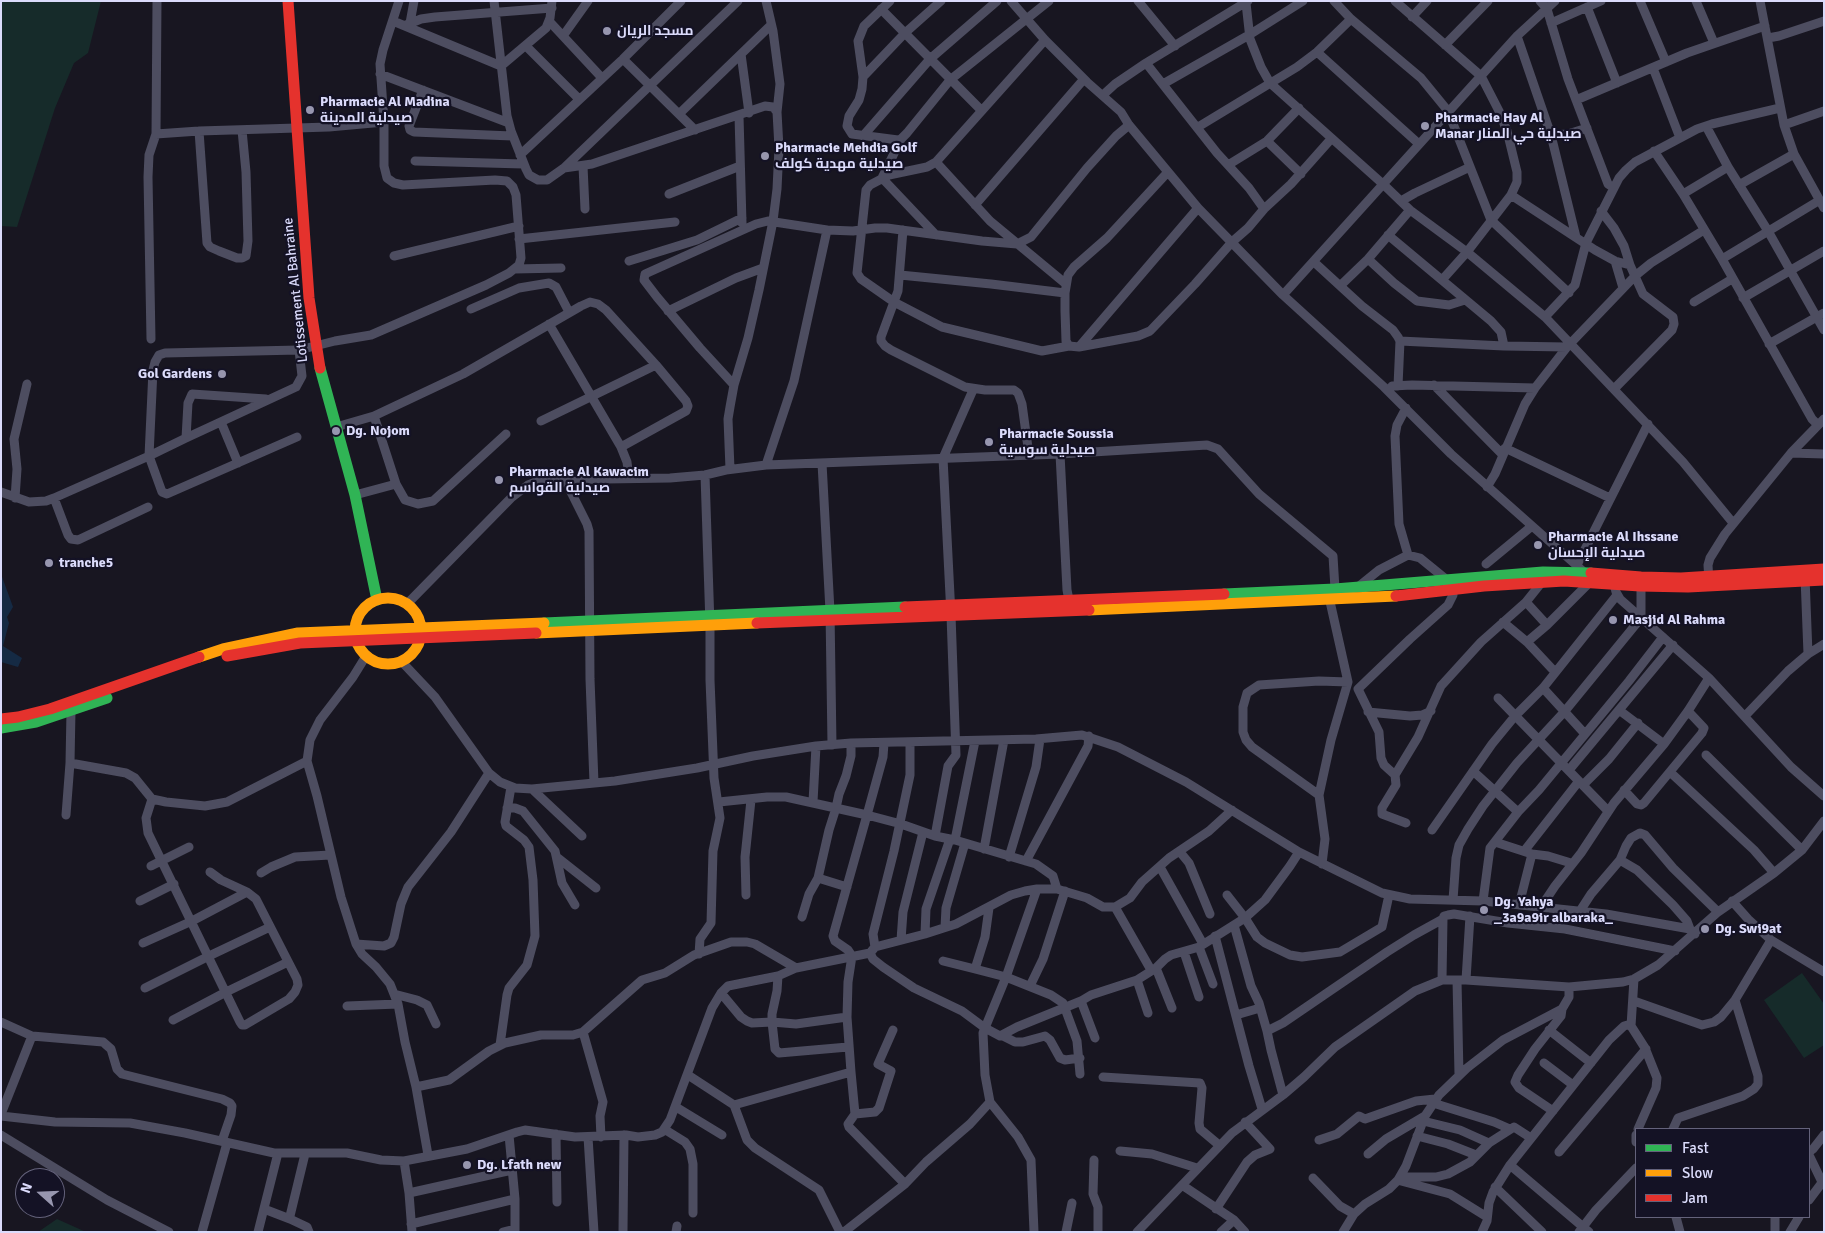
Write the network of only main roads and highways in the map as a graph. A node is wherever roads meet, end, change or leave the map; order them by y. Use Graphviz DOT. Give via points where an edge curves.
graph roads {
  1 [pos="288,1"];
  2 [pos="1824,570"];
  3 [pos="1805,575"];
  4 [pos="1824,580"];
  5 [pos="1449,583"];
  6 [pos="1615,585"];
  7 [pos="1331,593"];
  8 [pos="377,600"];
  9 [pos="421,634"];
  10 [pos="356,636"];
  11 [pos="1,719"];
  12 [pos="1,728"];
  1 -- 8 [label="main road, Lotissement Al Bahraine" via="309,298 321,376 355,495"];
  2 -- 3 [label="main road"];
  3 -- 4 [label="main road"];
  3 -- 6 [label="main road"];
  5 -- 6 [label="main road" via="1564,581"];
  5 -- 6 [label="main road" via="1580,568"];
  5 -- 7 [label="main road" via="1357,588"];
  5 -- 7 [label="main road" via="1413,595"];
  7 -- 9 [label="main road"];
  8 -- 9 [label="main road" via="393,598 407,604 417,614"];
  8 -- 10 [label="main road" via="361,612 356,622"];
  9 -- 10 [label="main road"];
  9 -- 10 [label="main road" via="414,652 402,662 393,664 374,662 366,656"];
  10 -- 11 [label="main road" via="298,634 241,644 50,709"];
  10 -- 12 [label="main road" via="282,645 228,656 72,711"];
}
